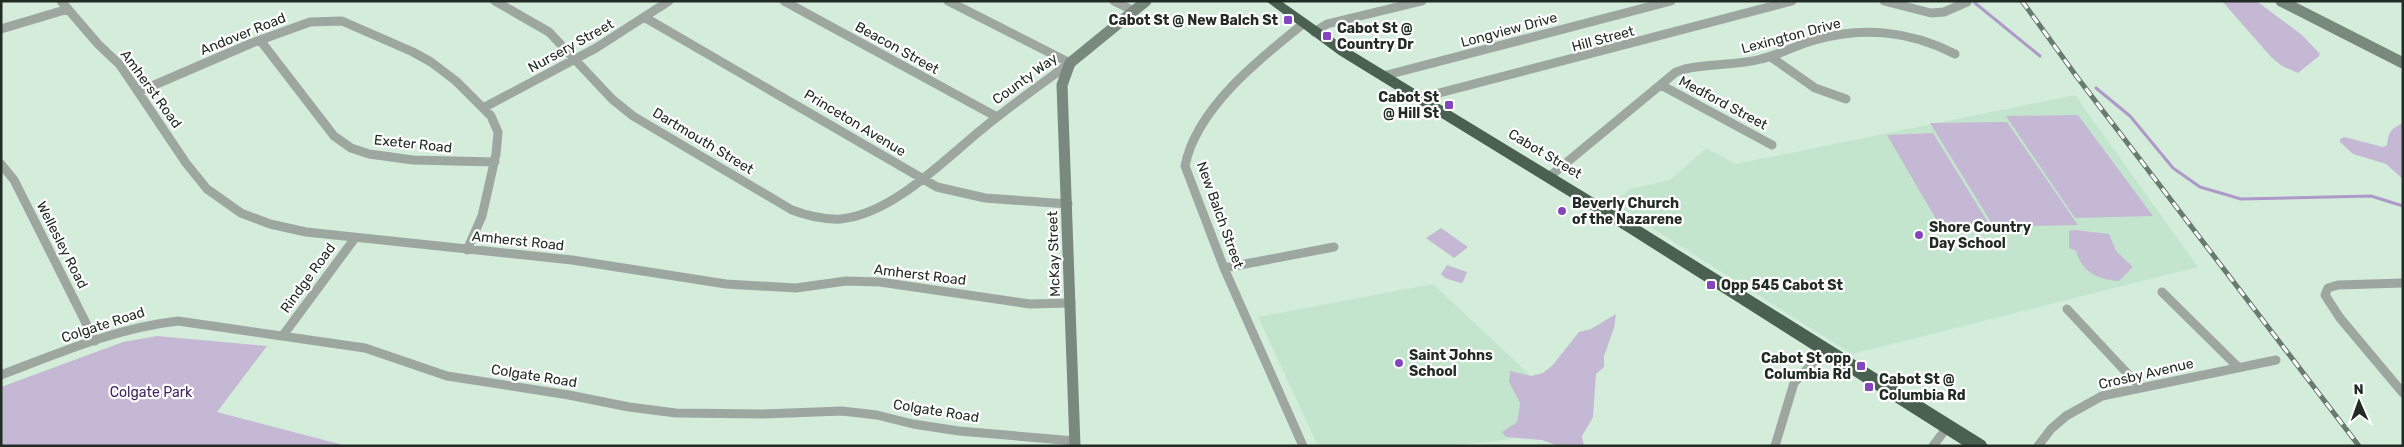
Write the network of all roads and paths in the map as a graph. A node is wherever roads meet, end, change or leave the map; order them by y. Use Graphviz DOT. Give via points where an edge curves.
graph roads {
  1 [pos="61,1"];
  2 [pos="495,1"];
  3 [pos="669,1"];
  4 [pos="784,1"];
  5 [pos="948,1"];
  6 [pos="1114,1"];
  7 [pos="1146,1"];
  8 [pos="1272,1"];
  9 [pos="1422,1"];
  10 [pos="1671,1"];
  11 [pos="1792,1"];
  12 [pos="1884,1"];
  13 [pos="2281,1"];
  14 [pos="1967,2"];
  15 [pos="68,9"];
  16 [pos="1134,11"];
  17 [pos="644,17"];
  18 [pos="1309,28"];
  19 [pos="1,29"];
  20 [pos="260,40"];
  21 [pos="1955,54"];
  22 [pos="1771,57"];
  23 [pos="576,59"];
  24 [pos="1070,63"];
  25 [pos="2403,63"];
  26 [pos="1383,76"];
  27 [pos="1661,86"];
  28 [pos="138,92"];
  29 [pos="1420,98"];
  30 [pos="1846,98"];
  31 [pos="483,108"];
  32 [pos="997,117"];
  33 [pos="1772,146"];
  34 [pos="495,162"];
  35 [pos="1,164"];
  36 [pos="1549,177"];
  37 [pos="922,179"];
  38 [pos="1068,204"];
  39 [pos="355,238"];
  40 [pos="1334,247"];
  41 [pos="468,250"];
  42 [pos="1224,268"];
  43 [pos="2403,283"];
  44 [pos="2162,292"];
  45 [pos="1071,302"];
  46 [pos="2067,309"];
  47 [pos="284,334"];
  48 [pos="95,341"];
  49 [pos="1826,349"];
  50 [pos="2276,360"];
  51 [pos="2238,367"];
  52 [pos="1,375"];
  53 [pos="2141,388"];
  54 [pos="2403,393"];
  55 [pos="1948,426"];
  56 [pos="1075,443"];
  57 [pos="1303,446"];
  58 [pos="1775,446"];
  59 [pos="1933,446"];
  60 [pos="1979,446"];
  61 [pos="2038,446"];
  1 -- 15 [label="street, Amherst Road"];
  2 -- 23 [label="street, Dartmouth Street" via="530,18"];
  3 -- 17 [label="street, Nursery Street"];
  4 -- 32 [label="street, Beacon Street"];
  5 -- 24 [label="street"];
  6 -- 16 [label="street"];
  7 -- 16 [label="main road, County Way"];
  8 -- 18 [label="highway, Cabot Street"];
  9 -- 18 [label="street, New Balch Street"];
  10 -- 26 [label="street, Longview Drive"];
  11 -- 29 [label="street, Hill Street"];
  12 -- 14 [label="street" via="1931,13 1944,12"];
  13 -- 25 [label="main road"];
  15 -- 19 [label="street"];
  15 -- 28 [label="street, Amherst Road" via="120,66"];
  16 -- 24 [label="main road, County Way"];
  17 -- 23 [label="street, Nursery Street"];
  17 -- 37 [label="street, Princeton Avenue"];
  18 -- 26 [label="highway, Cabot Street"];
  18 -- 42 [label="street, New Balch Street" via="1252,69 1214,108 1196,132 1185,156 1190,184"];
  20 -- 28 [label="street, Andover Road"];
  20 -- 31 [label="street, Andover Road" via="310,22 342,22 431,62"];
  20 -- 34 [label="street, Exeter Road" via="338,141 353,149 376,156 410,160"];
  21 -- 22 [label="street, Lexington Drive" via="1940,44 1897,33 1875,32 1816,40"];
  22 -- 27 [label="street, Lexington Drive" via="1744,63 1691,65 1676,72"];
  22 -- 30 [label="street" via="1799,80 1830,96"];
  23 -- 31 [label="street, Nursery Street"];
  23 -- 37 [label="street, Dartmouth Street" via="619,106 639,120 799,214 833,220 855,218 876,209"];
  24 -- 32 [label="street, County Way"];
  24 -- 38 [label="main road, McKay Street" via="1062,85"];
  26 -- 29 [label="highway, Cabot Street"];
  27 -- 33 [label="street, Medford Street"];
  27 -- 36 [label="street, Lexington Drive"];
  28 -- 39 [label="street, Amherst Road" via="186,163 220,200 241,213 270,224"];
  29 -- 36 [label="highway, Cabot Street"];
  31 -- 34 [label="street, Andover Road" via="495,122 498,132"];
  32 -- 37 [label="street, County Way"];
  34 -- 41 [label="street, Andover Road" via="482,216"];
  35 -- 48 [label="street, Wellesley Road" via="14,180"];
  36 -- 49 [label="highway, Cabot Street"];
  37 -- 38 [label="street, Princeton Avenue" via="952,193"];
  38 -- 45 [label="main road, McKay Street"];
  39 -- 41 [label="street, Amherst Road"];
  39 -- 47 [label="street, Rindge Road"];
  40 -- 42 [label="street"];
  41 -- 45 [label="street, Amherst Road" via="572,260 754,286 796,288 846,281 880,282 1030,304"];
  42 -- 57 [label="street, New Balch Street"];
  43 -- 54 [label="street" via="2338,285 2328,288 2325,295 2340,318"];
  44 -- 51 [label="street"];
  45 -- 56 [label="main road, McKay Street"];
  46 -- 53 [label="street"];
  47 -- 48 [label="street, Colgate Road" via="178,321 154,323"];
  47 -- 56 [label="street, Colgate Road" via="365,348 447,376 628,407 676,413 842,411 913,424"];
  48 -- 52 [label="street, Colgate Road"];
  49 -- 55 [label="highway, Cabot Street"];
  49 -- 58 [label="street" via="1794,383"];
  50 -- 51 [label="street, Crosby Avenue"];
  51 -- 53 [label="street, Crosby Avenue"];
  53 -- 61 [label="street, Crosby Avenue" via="2102,396 2076,408 2048,431"];
  55 -- 59 [label="street"];
  55 -- 60 [label="highway, Cabot Street"];
}
